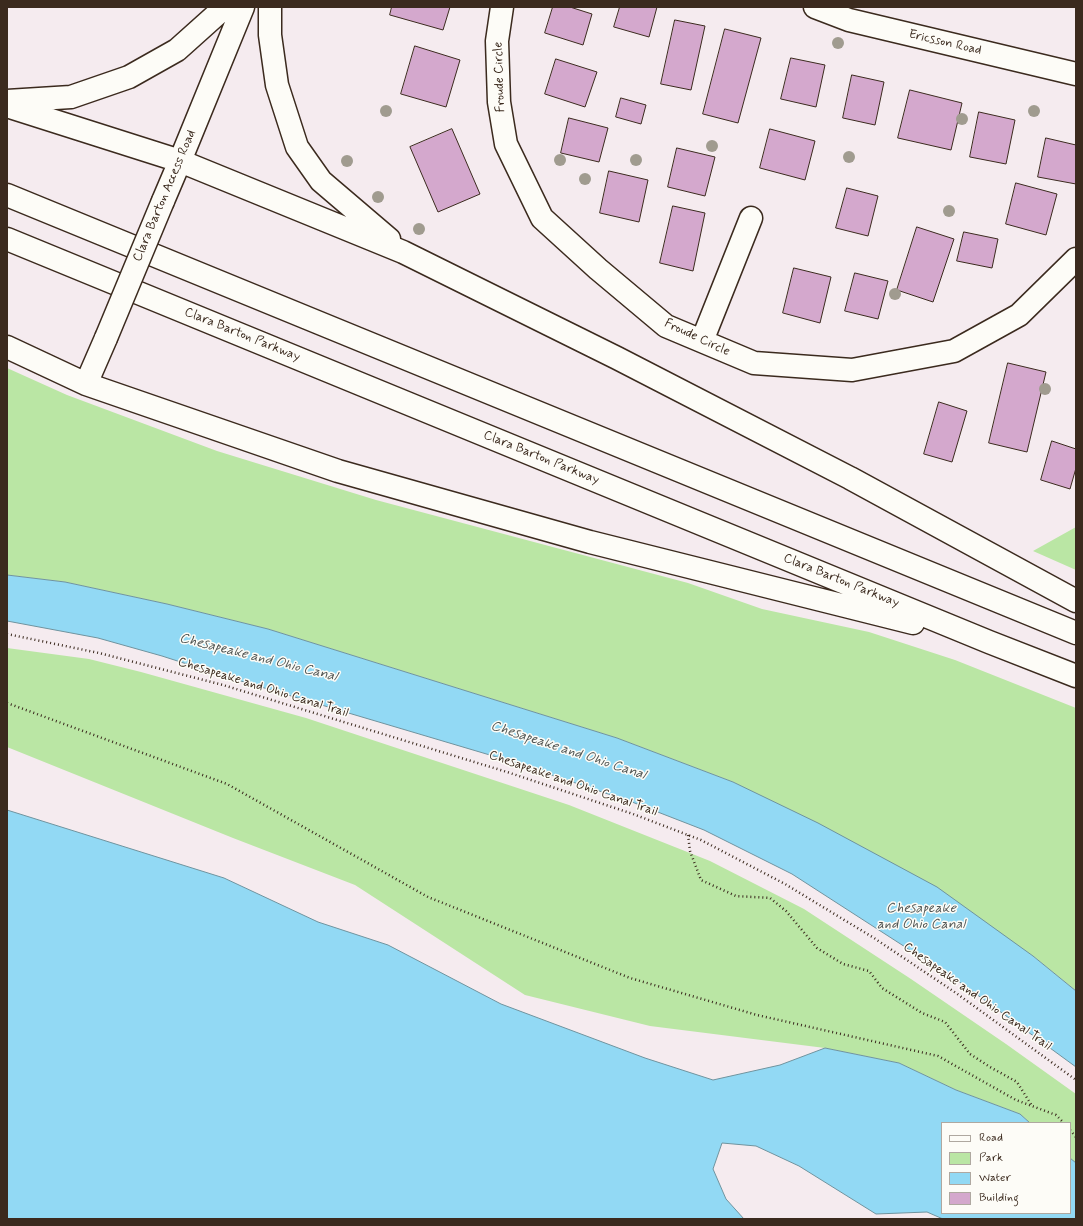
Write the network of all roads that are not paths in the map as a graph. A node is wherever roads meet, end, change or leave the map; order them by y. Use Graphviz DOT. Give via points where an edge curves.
graph roads {
  1 [pos="225,7"];
  2 [pos="243,7"];
  3 [pos="270,7"];
  4 [pos="502,7"];
  5 [pos="815,7"];
  6 [pos="1076,74"];
  7 [pos="7,101"];
  8 [pos="7,106"];
  9 [pos="180,161"];
  10 [pos="7,195"];
  11 [pos="751,218"];
  12 [pos="7,239"];
  13 [pos="403,252"];
  14 [pos="1076,259"];
  15 [pos="702,341"];
  16 [pos="7,347"];
  17 [pos="86,384"];
  18 [pos="1076,601"];
  19 [pos="1076,633"];
  20 [pos="988,642"];
  21 [pos="1076,676"];
  1 -- 7 [label="main road" via="176,50 129,77 71,97"];
  2 -- 9 [label="main road, Clara Barton Access Road"];
  3 -- 13 [label="main road" via="270,35 276,84 297,147 321,181"];
  4 -- 15 [label="main road, Froude Circle" via="497,41 499,102 506,144 542,218 666,326"];
  5 -- 6 [label="main road, Ericsson Road" via="849,20"];
  8 -- 9 [label="main road"];
  9 -- 13 [label="main road"];
  9 -- 17 [label="main road, Clara Barton Access Road, bridge"];
  10 -- 19 [label="main road"];
  11 -- 15 [label="main road"];
  12 -- 20 [label="main road, Clara Barton Parkway"];
  13 -- 18 [label="main road" via="617,358 843,475"];
  14 -- 15 [label="main road, Froude Circle" via="1019,315 954,352 852,370 754,363"];
  16 -- 17 [label="main road"];
  17 -- 20 [label="main road" via="338,471 590,542"];
  20 -- 21 [label="main road, Clara Barton Parkway"];
}
